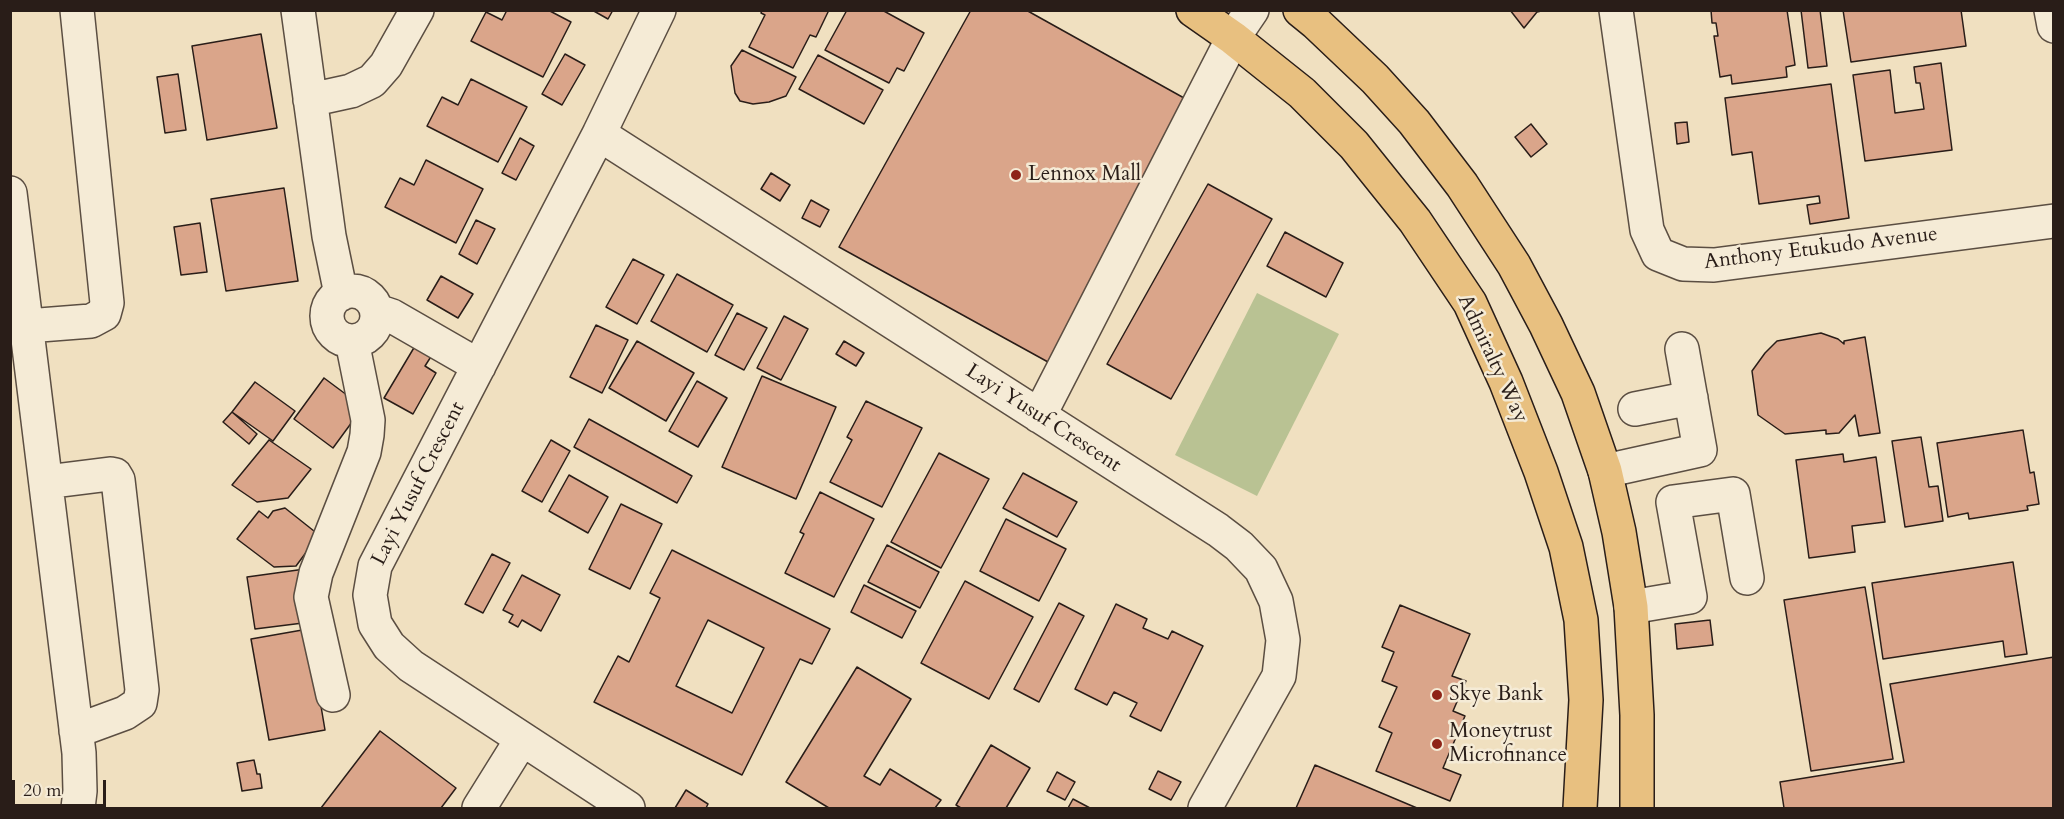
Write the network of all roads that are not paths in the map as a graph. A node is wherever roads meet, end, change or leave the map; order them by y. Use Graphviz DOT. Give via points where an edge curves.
graph roads {
  1 [pos="77,10"];
  2 [pos="298,10"];
  3 [pos="417,10"];
  4 [pos="658,10"];
  5 [pos="1193,10"];
  6 [pos="1252,10"];
  7 [pos="1300,10"];
  8 [pos="1617,10"];
  9 [pos="2051,10"];
  10 [pos="2054,26"];
  11 [pos="1233,38"];
  12 [pos="310,100"];
  13 [pos="599,134"];
  14 [pos="10,193"];
  15 [pos="2054,221"];
  16 [pos="340,294"];
  17 [pos="376,310"];
  18 [pos="27,326"];
  19 [pos="352,341"];
  20 [pos="1682,349"];
  21 [pos="478,366"];
  22 [pos="1691,398"];
  23 [pos="1635,409"];
  24 [pos="1039,416"];
  25 [pos="1700,450"];
  26 [pos="1605,471"];
  27 [pos="46,482"];
  28 [pos="1709,498"];
  29 [pos="1748,578"];
  30 [pos="1631,608"];
  31 [pos="333,695"];
  32 [pos="76,731"];
  33 [pos="522,739"];
  34 [pos="78,808"];
  35 [pos="479,808"];
  36 [pos="628,808"];
  37 [pos="1206,808"];
  38 [pos="1580,808"];
  39 [pos="1637,808"];
  1 -- 18 [label="street" via="107,303 104,314 91,321"];
  2 -- 12 [label="street"];
  3 -- 12 [label="street" via="386,65 372,81 351,91"];
  4 -- 13 [label="street, Layi Yusuf Crescent"];
  5 -- 11 [label="main road, Admiralty Way"];
  6 -- 11 [label="street"];
  7 -- 26 [label="main road" via="1375,79 1462,185 1514,265 1546,325 1578,393"];
  8 -- 15 [label="street, Anthony Etukudo Avenue" via="1647,230 1658,255 1683,264 1714,265"];
  9 -- 10 [label="street"];
  11 -- 24 [label="street"];
  11 -- 38 [label="main road, Admiralty Way" via="1302,93 1354,145 1415,221 1470,303 1506,382 1566,547 1581,620 1586,699"];
  12 -- 16 [label="street"];
  13 -- 21 [label="street, Layi Yusuf Crescent"];
  13 -- 24 [label="street, Layi Yusuf Crescent"];
  14 -- 18 [label="street"];
  16 -- 17 [label="street" via="365,295"];
  16 -- 19 [label="street" via="329,304 327,322 336,335"];
  17 -- 19 [label="street" via="374,328 361,340"];
  17 -- 21 [label="street"];
  18 -- 27 [label="street"];
  19 -- 31 [label="street" via="368,420 367,435 364,452 316,573 311,597"];
  20 -- 22 [label="street"];
  21 -- 33 [label="street, Layi Yusuf Crescent" via="375,566 370,595 375,624 389,646 411,666"];
  22 -- 23 [label="street"];
  22 -- 25 [label="street"];
  24 -- 37 [label="street, Layi Yusuf Crescent" via="1239,546 1261,570 1276,601 1283,640 1279,676"];
  25 -- 26 [label="street"];
  25 -- 28 [label="street"];
  26 -- 30 [label="main road"];
  27 -- 32 [label="street"];
  27 -- 32 [label="street" via="110,474 118,480 142,690 140,703 126,713"];
  28 -- 29 [label="street" via="1733,494"];
  28 -- 30 [label="street" via="1673,502 1690,597"];
  30 -- 39 [label="main road"];
  32 -- 34 [label="street"];
  33 -- 35 [label="street"];
  33 -- 36 [label="street, Layi Yusuf Crescent"];
}
